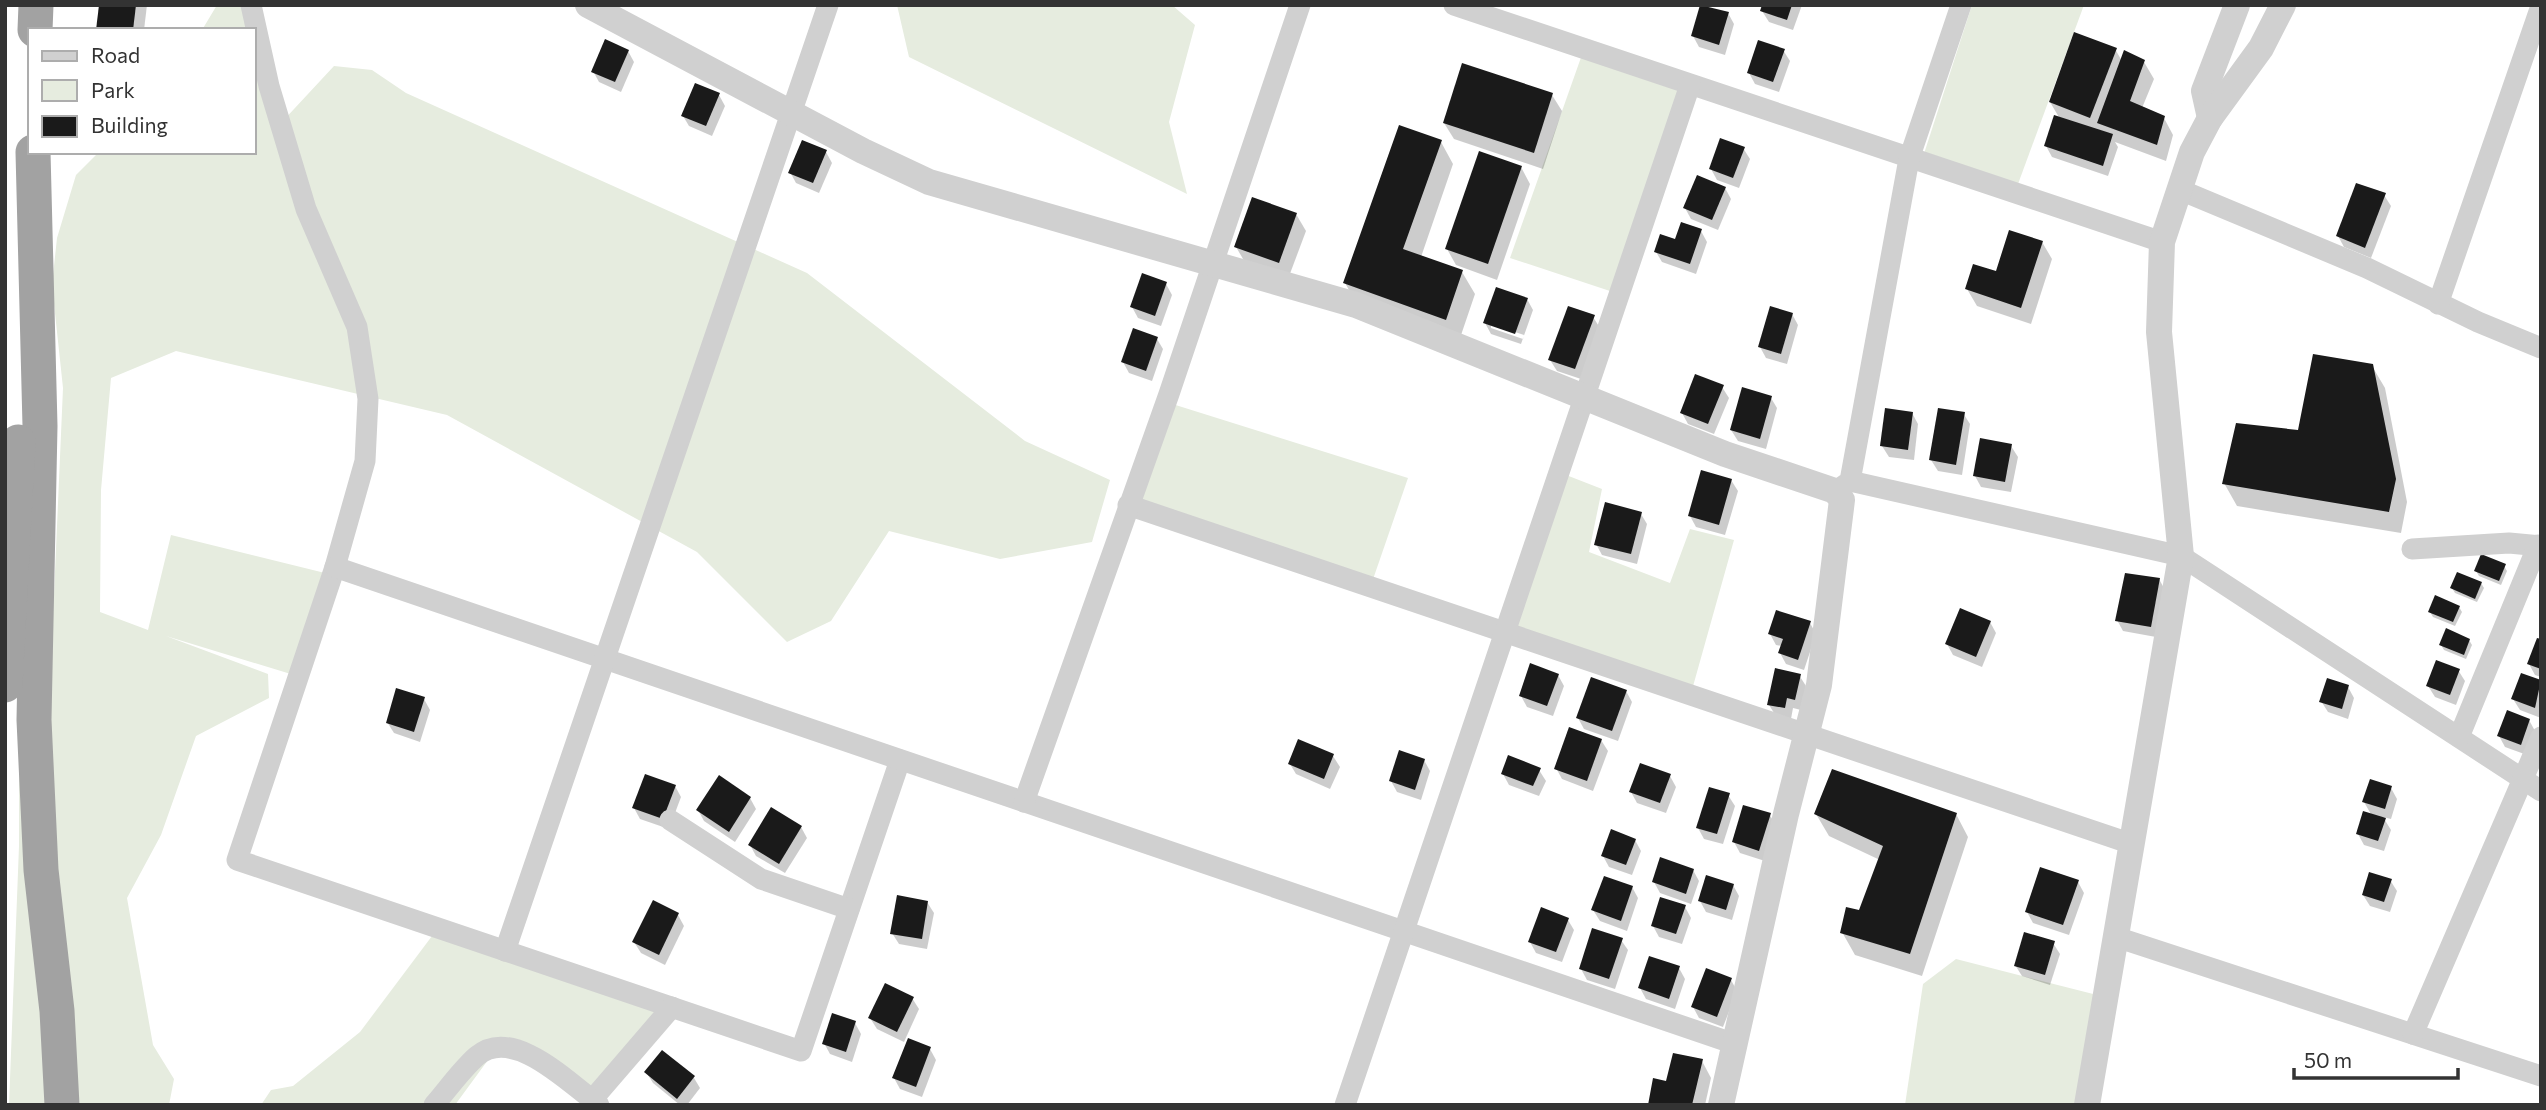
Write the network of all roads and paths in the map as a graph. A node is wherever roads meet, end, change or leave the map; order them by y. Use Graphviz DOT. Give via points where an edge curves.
graph roads {
  1 [pos="36,5"];
  2 [pos="251,5"];
  3 [pos="588,5"];
  4 [pos="828,5"];
  5 [pos="1300,5"];
  6 [pos="1454,5"];
  7 [pos="1961,5"];
  8 [pos="2237,5"];
  9 [pos="2283,5"];
  10 [pos="2541,6"];
  11 [pos="35,28"];
  12 [pos="1690,85"];
  13 [pos="789,112"];
  14 [pos="2210,118"];
  15 [pos="32,154"];
  16 [pos="32,154"];
  17 [pos="1909,159"];
  18 [pos="2178,189"];
  19 [pos="2162,242"];
  20 [pos="1212,261"];
  21 [pos="2438,303"];
  22 [pos="2541,348"];
  23 [pos="1586,399"];
  24 [pos="1842,486"];
  25 [pos="1128,505"];
  26 [pos="2539,545"];
  27 [pos="2412,549"];
  28 [pos="2181,556"];
  29 [pos="335,567"];
  30 [pos="1505,634"];
  31 [pos="604,659"];
  32 [pos="5,685"];
  33 [pos="1806,736"];
  34 [pos="2459,737"];
  35 [pos="2541,737"];
  36 [pos="900,760"];
  37 [pos="2523,778"];
  38 [pos="2541,791"];
  39 [pos="1024,802"];
  40 [pos="670,820"];
  41 [pos="2132,844"];
  42 [pos="849,909"];
  43 [pos="1403,931"];
  44 [pos="2116,937"];
  45 [pos="505,951"];
  46 [pos="672,1007"];
  47 [pos="2413,1034"];
  48 [pos="1735,1044"];
  49 [pos="2541,1076"];
  50 [pos="596,1102"];
  51 [pos="62,1105"];
  52 [pos="434,1105"];
  53 [pos="1345,1105"];
  54 [pos="1721,1105"];
  55 [pos="2087,1105"];
  1 -- 11 [label="highway"];
  2 -- 29 [label="street" via="269,86 306,209 357,327 368,399 365,461"];
  3 -- 13 [label="street"];
  4 -- 13 [label="street"];
  5 -- 20 [label="street"];
  6 -- 12 [label="street"];
  7 -- 17 [label="street"];
  8 -- 14 [label="street" via="2204,91"];
  9 -- 14 [label="street" via="2261,48"];
  10 -- 21 [label="street"];
  12 -- 17 [label="street"];
  12 -- 23 [label="street"];
  13 -- 20 [label="street" via="929,182"];
  13 -- 31 [label="street"];
  14 -- 18 [label="street"];
  15 -- 32 [label="highway"];
  16 -- 51 [label="highway" via="40,426 33,720"];
  17 -- 19 [label="street"];
  17 -- 24 [label="street"];
  18 -- 19 [label="street"];
  18 -- 21 [label="street" via="2367,268"];
  19 -- 28 [label="street" via="2159,332"];
  20 -- 23 [label="street" via="1356,305"];
  20 -- 25 [label="street"];
  21 -- 22 [label="street"];
  23 -- 24 [label="street" via="1725,454"];
  23 -- 30 [label="street"];
  24 -- 28 [label="street"];
  24 -- 33 [label="street" via="1819,685"];
  25 -- 30 [label="street"];
  25 -- 39 [label="street"];
  26 -- 27 [label="street"];
  26 -- 34 [label="street"];
  28 -- 34 [label="street"];
  28 -- 41 [label="street"];
  29 -- 31 [label="street"];
  29 -- 45 [label="street" via="237,860"];
  30 -- 33 [label="street"];
  30 -- 43 [label="street"];
  31 -- 36 [label="street"];
  31 -- 45 [label="street"];
  33 -- 41 [label="street"];
  33 -- 48 [label="street"];
  34 -- 37 [label="street"];
  35 -- 37 [label="street"];
  36 -- 39 [label="street"];
  36 -- 42 [label="street"];
  37 -- 38 [label="street"];
  37 -- 47 [label="street"];
  39 -- 43 [label="street"];
  40 -- 42 [label="street" via="761,879"];
  41 -- 44 [label="street"];
  42 -- 46 [label="street" via="801,1051"];
  43 -- 48 [label="street"];
  43 -- 53 [label="street"];
  44 -- 47 [label="street"];
  44 -- 55 [label="street"];
  45 -- 46 [label="street"];
  46 -- 50 [label="street"];
  47 -- 49 [label="street"];
  48 -- 54 [label="street"];
  50 -- 52 [label="street" via="528,1052 499,1045 479,1054"];
}
